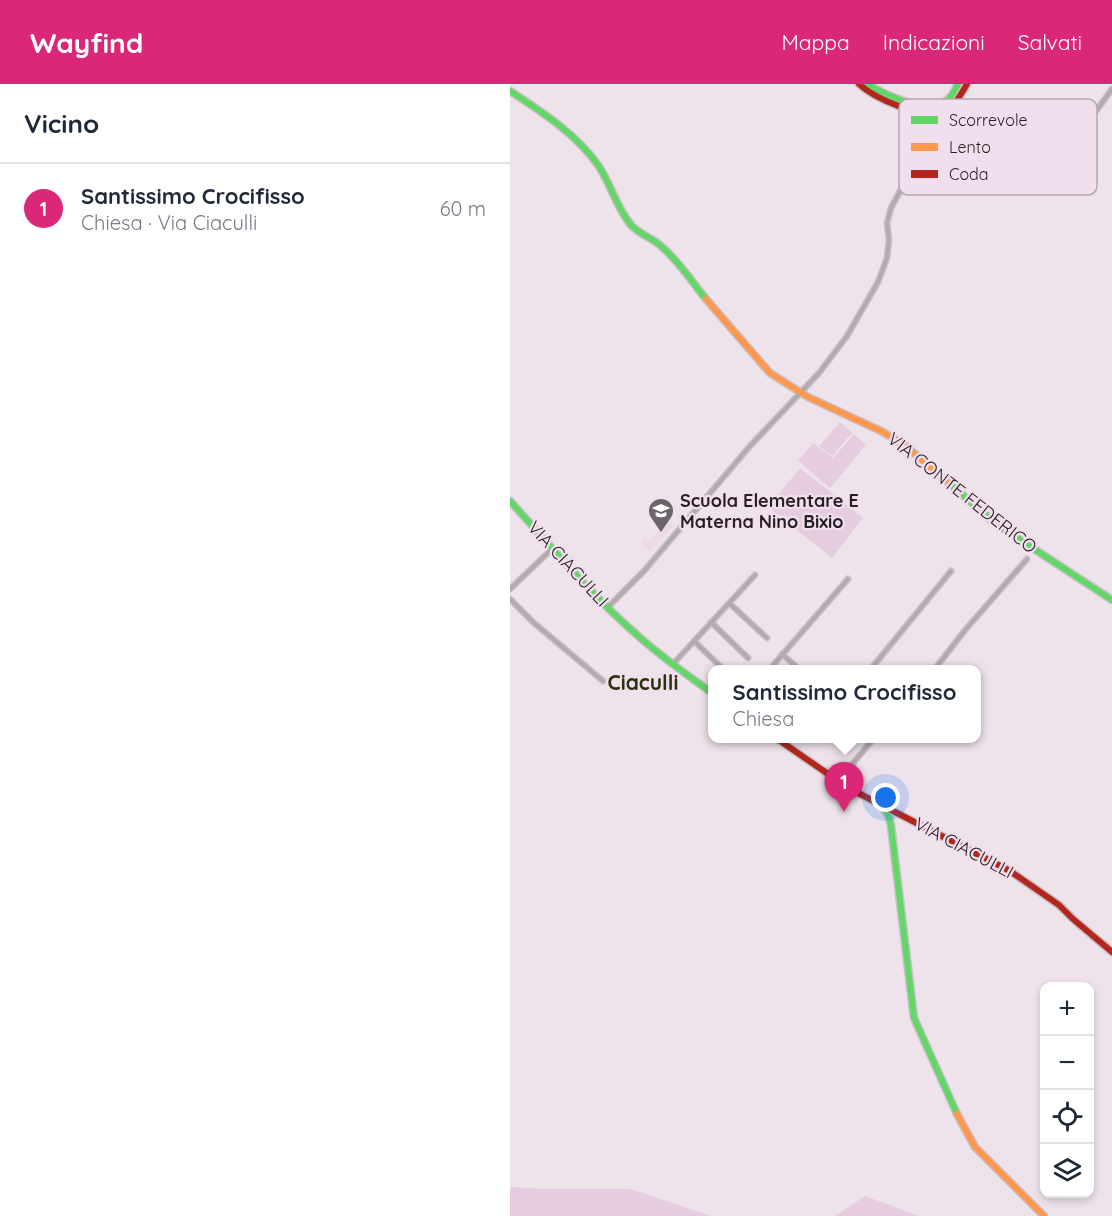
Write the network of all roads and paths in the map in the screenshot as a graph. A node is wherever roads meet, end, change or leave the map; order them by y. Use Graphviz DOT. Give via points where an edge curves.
graph roads {
  1 [pos="859,84"];
  2 [pos="867,84"];
  3 [pos="958,84"];
  4 [pos="967,84"];
  5 [pos="1112,90"];
  6 [pos="510,91"];
  7 [pos="901,99"];
  8 [pos="948,99"];
  9 [pos="956,99"];
  10 [pos="899,104"];
  11 [pos="1097,110"];
  12 [pos="899,193"];
  13 [pos="800,392"];
  14 [pos="510,501"];
  15 [pos="553,548"];
  16 [pos="1027,559"];
  17 [pos="951,572"];
  18 [pos="755,575"];
  19 [pos="848,579"];
  20 [pos="510,589"];
  21 [pos="510,599"];
  22 [pos="1112,600"];
  23 [pos="729,603"];
  24 [pos="608,607"];
  25 [pos="711,622"];
  26 [pos="767,638"];
  27 [pos="694,641"];
  28 [pos="782,654"];
  29 [pos="748,658"];
  30 [pos="673,664"];
  31 [pos="720,665"];
  32 [pos="772,665"];
  33 [pos="795,665"];
  34 [pos="873,665"];
  35 [pos="937,665"];
  36 [pos="603,681"];
  37 [pos="708,690"];
  38 [pos="783,743"];
  39 [pos="870,743"];
  40 [pos="838,781"];
  41 [pos="881,804"];
  42 [pos="1112,952"];
  43 [pos="1044,1216"];
  1 -- 10 [label="street" via="868,93"];
  2 -- 7 [label="street"];
  3 -- 8 [label="street"];
  4 -- 9 [label="street"];
  5 -- 11 [label="street"];
  6 -- 13 [label="street, VIA CONTE FEDERICO" via="557,123 584,148 633,226 675,259 770,373"];
  12 -- 13 [label="street" via="887,223 887,258 878,282 847,336"];
  13 -- 22 [label="street, VIA CONTE FEDERICO" via="907,447 996,524"];
  13 -- 24 [label="street"];
  14 -- 15 [label="street, VIA CIACULLI"];
  15 -- 20 [label="street"];
  15 -- 24 [label="street, VIA CIACULLI"];
  16 -- 35 [label="street"];
  17 -- 34 [label="street"];
  18 -- 23 [label="street"];
  19 -- 28 [label="street"];
  21 -- 36 [label="street"];
  23 -- 25 [label="street"];
  23 -- 26 [label="street"];
  24 -- 30 [label="street, VIA CIACULLI"];
  25 -- 27 [label="street"];
  25 -- 29 [label="street"];
  27 -- 30 [label="street"];
  27 -- 31 [label="street"];
  28 -- 32 [label="street"];
  28 -- 33 [label="street"];
  30 -- 37 [label="street, VIA CIACULLI"];
  38 -- 40 [label="street, VIA CIACULLI"];
  39 -- 40 [label="street"];
  40 -- 41 [label="street, VIA CIACULLI"];
  41 -- 42 [label="street, VIA CIACULLI" via="1010,871 1050,898"];
  41 -- 43 [label="street" via="891,826 914,1018 975,1147"];
}
